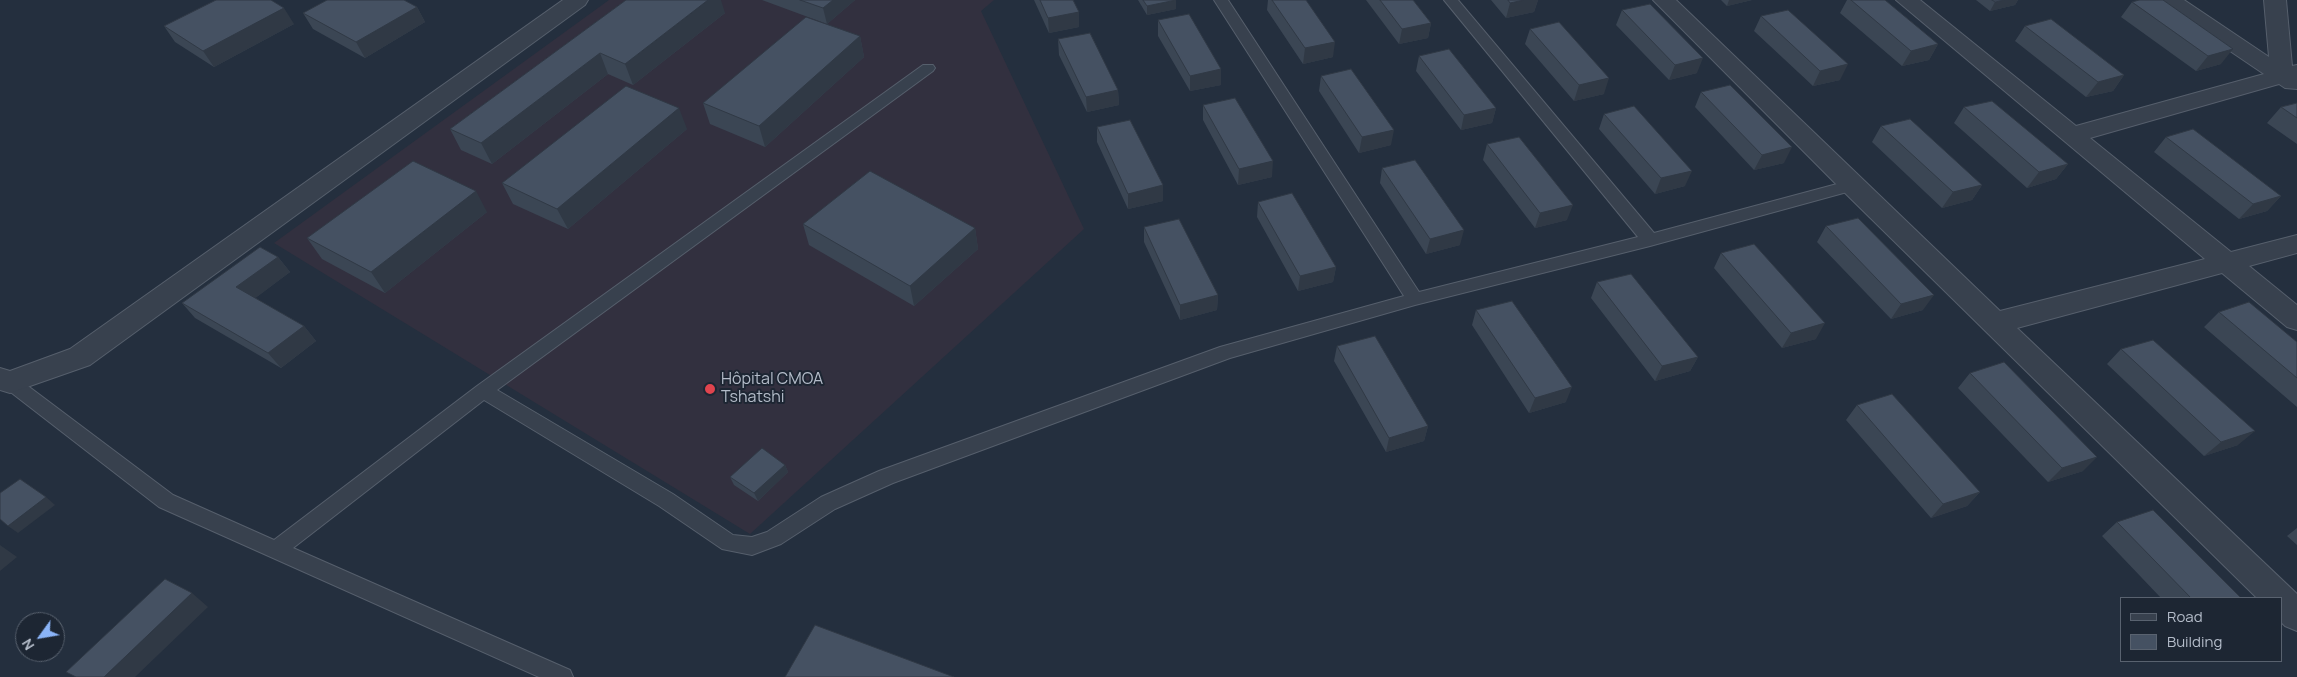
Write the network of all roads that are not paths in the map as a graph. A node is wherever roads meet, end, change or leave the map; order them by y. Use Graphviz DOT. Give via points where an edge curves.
graph roads {
  1 [pos="578,0"];
  2 [pos="1221,0"];
  3 [pos="1451,0"];
  4 [pos="1664,0"];
  5 [pos="1907,0"];
  6 [pos="2170,0"];
  7 [pos="2276,0"];
  8 [pos="928,68"];
  9 [pos="2292,78"];
  10 [pos="2072,135"];
  11 [pos="1852,185"];
  12 [pos="1650,240"];
  13 [pos="2297,244"];
  14 [pos="2227,263"];
  15 [pos="1415,299"];
  16 [pos="2297,320"];
  17 [pos="1995,323"];
  18 [pos="5,380"];
  19 [pos="483,391"];
  20 [pos="276,550"];
  21 [pos="2278,597"];
  22 [pos="2282,601"];
  23 [pos="2297,616"];
  24 [pos="562,677"];
  1 -- 18 [label="street" via="80,357"];
  2 -- 15 [label="lane"];
  3 -- 12 [label="lane"];
  4 -- 11 [label="street"];
  5 -- 10 [label="street"];
  6 -- 9 [label="street"];
  7 -- 9 [label="street"];
  8 -- 19 [label="lane"];
  9 -- 10 [label="street"];
  10 -- 14 [label="street"];
  11 -- 12 [label="lane"];
  11 -- 17 [label="street"];
  12 -- 15 [label="lane"];
  13 -- 14 [label="street"];
  14 -- 16 [label="street"];
  14 -- 17 [label="street"];
  15 -- 19 [label="lane" via="1226,352 886,477 828,503 774,538 752,546 729,543 666,500"];
  17 -- 21 [label="street"];
  18 -- 20 [label="lane" via="166,501"];
  19 -- 20 [label="lane"];
  20 -- 24 [label="lane"];
  22 -- 23 [label="street"];
}
